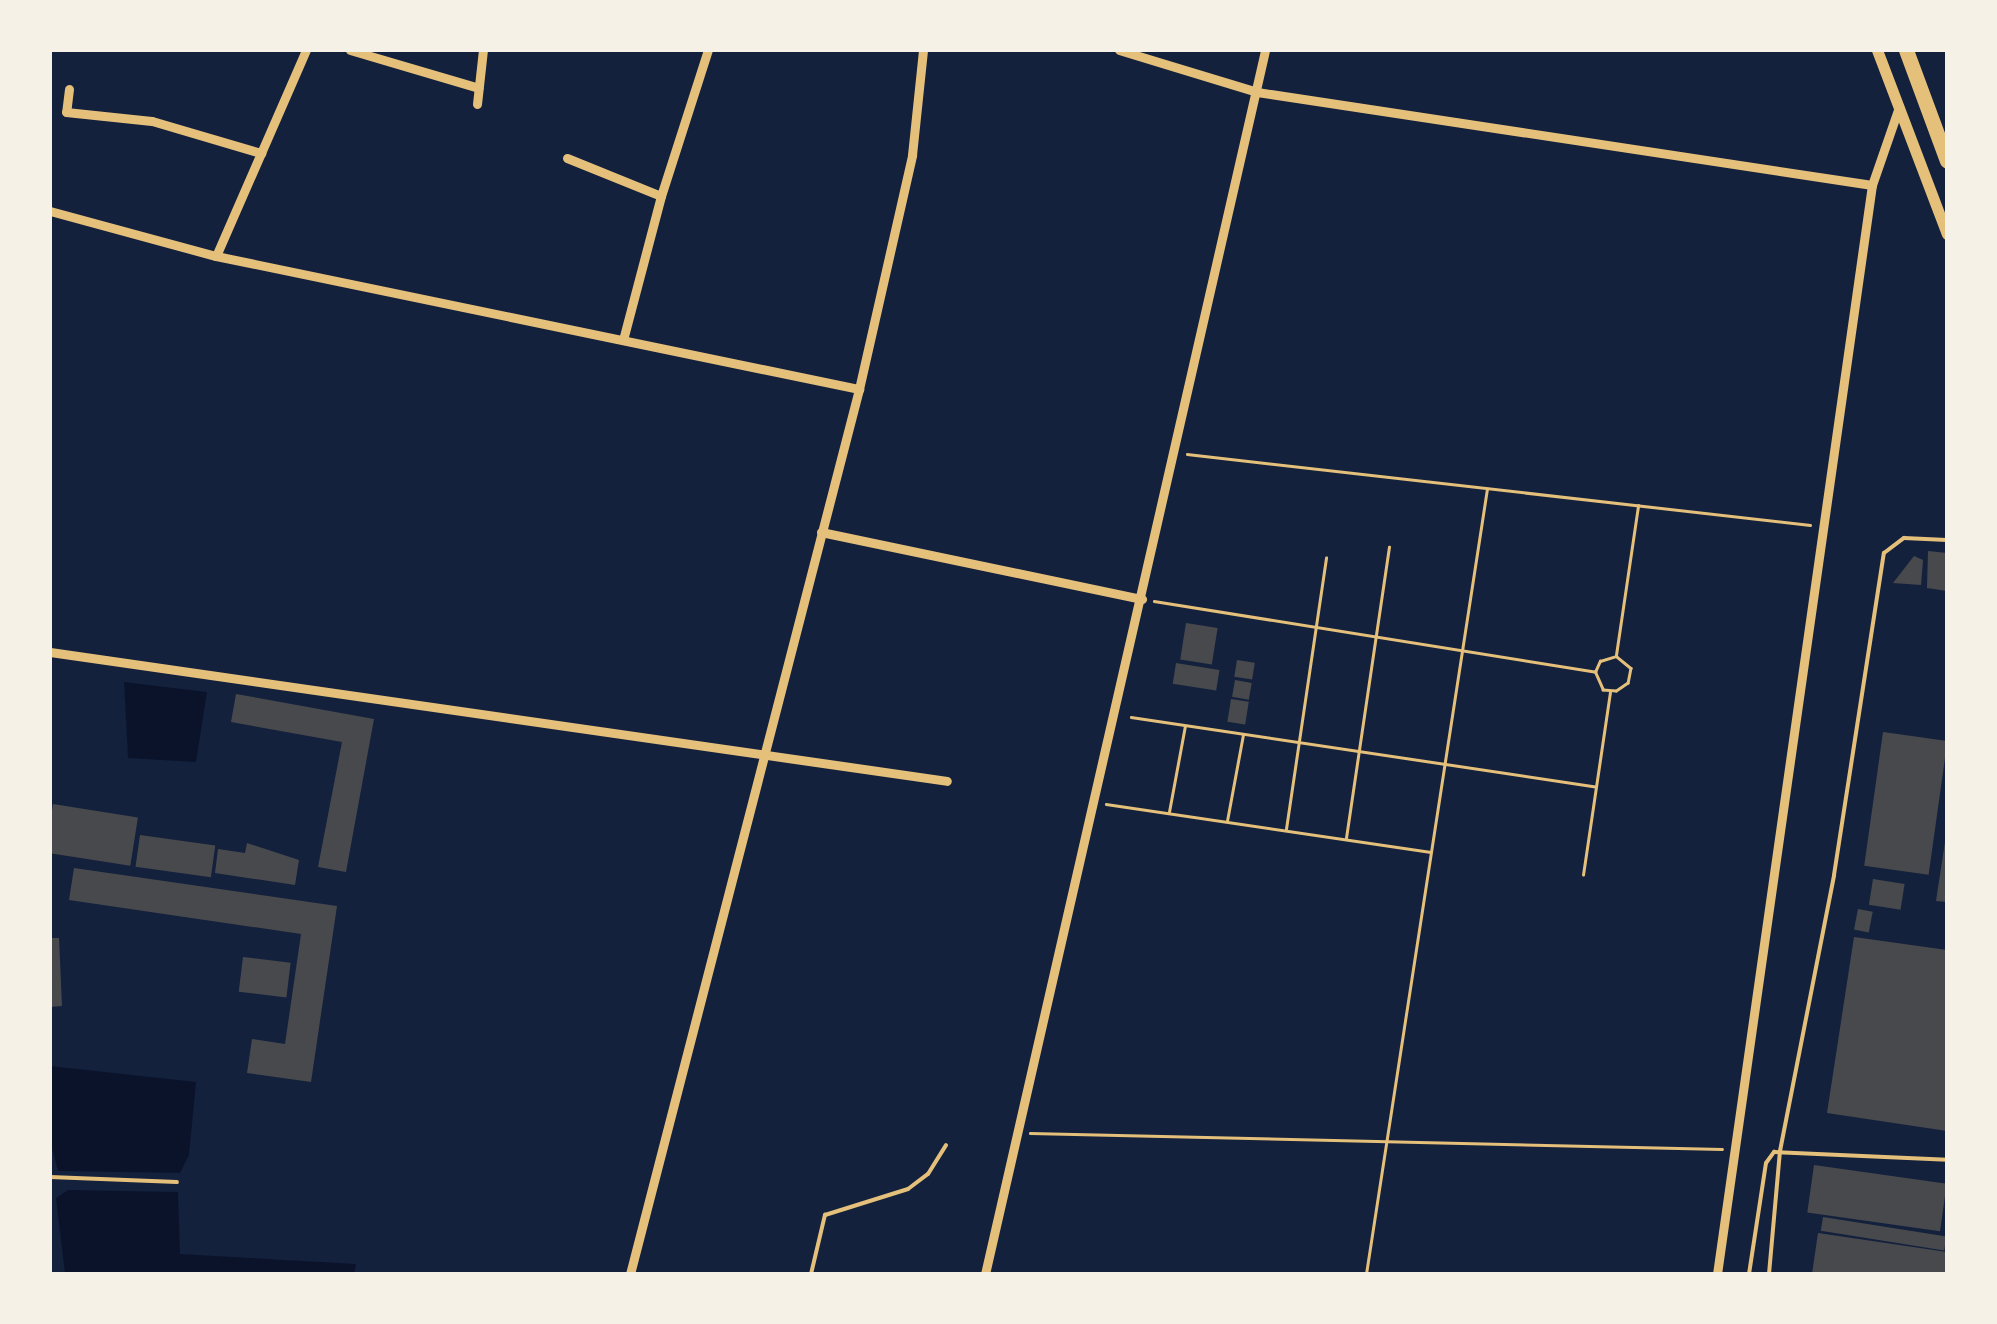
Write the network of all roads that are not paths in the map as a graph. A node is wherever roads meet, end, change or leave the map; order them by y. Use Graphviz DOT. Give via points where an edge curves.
graph roads {
  1 [pos="306,50"];
  2 [pos="350,50"];
  3 [pos="483,50"];
  4 [pos="708,50"];
  5 [pos="923,50"];
  6 [pos="1119,50"];
  7 [pos="1265,50"];
  8 [pos="1877,50"];
  9 [pos="1906,50"];
  10 [pos="478,88"];
  11 [pos="69,89"];
  12 [pos="1257,92"];
  13 [pos="478,104"];
  14 [pos="1899,106"];
  15 [pos="261,154"];
  16 [pos="567,158"];
  17 [pos="1947,161"];
  18 [pos="1872,185"];
  19 [pos="661,196"];
  20 [pos="50,212"];
  21 [pos="1947,234"];
  22 [pos="216,256"];
  23 [pos="623,340"];
  24 [pos="859,389"];
  25 [pos="821,532"];
  26 [pos="1947,540"];
  27 [pos="1142,599"];
  28 [pos="50,652"];
  29 [pos="764,759"];
  30 [pos="947,782"];
  31 [pos="946,1145"];
  32 [pos="1780,1151"];
  33 [pos="1947,1160"];
  34 [pos="50,1177"];
  35 [pos="177,1182"];
  36 [pos="630,1274"];
  37 [pos="811,1274"];
  38 [pos="985,1274"];
  39 [pos="1717,1274"];
  40 [pos="1748,1274"];
  41 [pos="1768,1274"];
  1 -- 15 [label="street"];
  2 -- 10 [label="street"];
  3 -- 10 [label="street"];
  4 -- 19 [label="street"];
  5 -- 24 [label="street" via="912,155"];
  6 -- 12 [label="street"];
  7 -- 12 [label="street"];
  8 -- 14 [label="street"];
  9 -- 17 [label="highway"];
  10 -- 13 [label="street"];
  11 -- 15 [label="street" via="66,112 152,121"];
  12 -- 18 [label="street"];
  12 -- 27 [label="street"];
  14 -- 18 [label="street"];
  14 -- 21 [label="street"];
  15 -- 22 [label="street"];
  16 -- 19 [label="street"];
  18 -- 39 [label="street"];
  19 -- 23 [label="street"];
  20 -- 22 [label="street"];
  22 -- 23 [label="street"];
  23 -- 24 [label="street"];
  24 -- 25 [label="street"];
  25 -- 27 [label="street"];
  25 -- 29 [label="street"];
  26 -- 32 [label="lane" via="1904,538 1884,554 1834,875"];
  27 -- 38 [label="street"];
  28 -- 29 [label="street"];
  29 -- 30 [label="street"];
  29 -- 36 [label="street"];
  31 -- 37 [label="lane" via="928,1174 908,1189 825,1215"];
  32 -- 33 [label="lane"];
  32 -- 40 [label="lane" via="1766,1163"];
  32 -- 41 [label="lane"];
  34 -- 35 [label="lane"];
}
